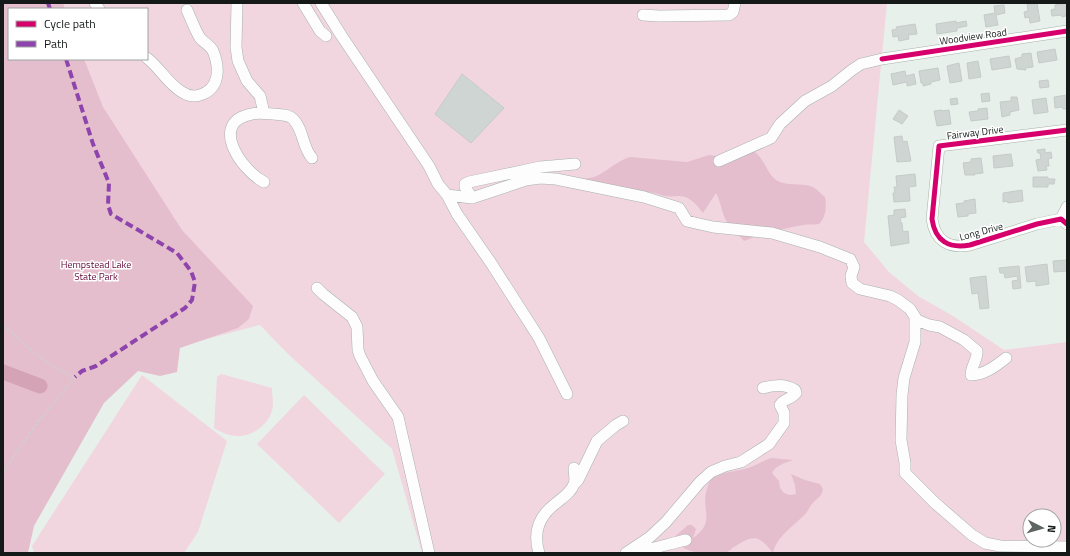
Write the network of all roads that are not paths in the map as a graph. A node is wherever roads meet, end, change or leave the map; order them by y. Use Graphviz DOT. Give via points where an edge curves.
graph roads {
  1 [pos="237,3"];
  2 [pos="303,3"];
  3 [pos="321,3"];
  4 [pos="735,3"];
  5 [pos="187,10"];
  6 [pos="643,15"];
  7 [pos="1067,31"];
  8 [pos="326,36"];
  9 [pos="148,59"];
  10 [pos="264,113"];
  11 [pos="1067,131"];
  12 [pos="312,158"];
  13 [pos="718,161"];
  14 [pos="574,164"];
  15 [pos="486,178"];
  16 [pos="264,182"];
  17 [pos="491,192"];
  18 [pos="447,195"];
  19 [pos="472,198"];
  20 [pos="934,199"];
  21 [pos="1067,207"];
  22 [pos="1064,222"];
  23 [pos="317,288"];
  24 [pos="915,318"];
  25 [pos="1006,358"];
  26 [pos="763,388"];
  27 [pos="567,394"];
  28 [pos="623,421"];
  29 [pos="574,468"];
  30 [pos="575,483"];
  31 [pos="686,540"];
  32 [pos="1067,547"];
  33 [pos="428,553"];
  34 [pos="539,553"];
  35 [pos="622,553"];
  36 [pos="626,553"];
  1 -- 10 [label="street" via="238,61 247,82 260,96"];
  2 -- 8 [label="street" via="320,31"];
  3 -- 18 [label="street"];
  4 -- 6 [label="street" via="734,12 729,15"];
  5 -- 9 [label="street" via="201,39 213,52 217,74 212,87 202,94 187,95 175,87"];
  7 -- 13 [label="street, Woodview Road" via="861,64 832,86 806,101 780,124 771,138"];
  10 -- 12 [label="street" via="282,114 294,120"];
  10 -- 16 [label="street" via="252,114 237,120 232,126 230,136 238,157 250,172"];
  11 -- 20 [label="street, Fairway Drive" via="939,146"];
  14 -- 15 [label="street" via="546,166"];
  15 -- 17 [label="street"];
  15 -- 19 [label="street" via="465,184"];
  17 -- 19 [label="street"];
  17 -- 24 [label="street" via="533,179 556,179 644,197 678,208 688,221 694,223 787,236 850,259 854,267 852,283 860,289 898,300 910,309"];
  18 -- 19 [label="street"];
  18 -- 27 [label="street" via="539,338"];
  20 -- 22 [label="street, Long Drive" via="934,227 942,240 953,246 970,245 1037,224"];
  21 -- 22 [label="street"];
  23 -- 33 [label="street" via="352,317 358,332 360,356 398,417"];
  24 -- 25 [label="street" via="940,327 964,340 977,351 971,375 987,370"];
  24 -- 32 [label="street" via="915,342 904,378 902,395 901,440 905,473 935,503 985,543 1000,546"];
  26 -- 36 [label="street" via="771,385 780,386 792,388 796,393 781,402 784,423 769,444 741,462 710,472 666,522 650,537"];
  28 -- 30 [label="street" via="597,441"];
  29 -- 30 [label="street"];
  30 -- 34 [label="street" via="567,495 540,520 536,542"];
  31 -- 36 [label="street" via="651,550"];
  35 -- 36 [label="street"];
}
